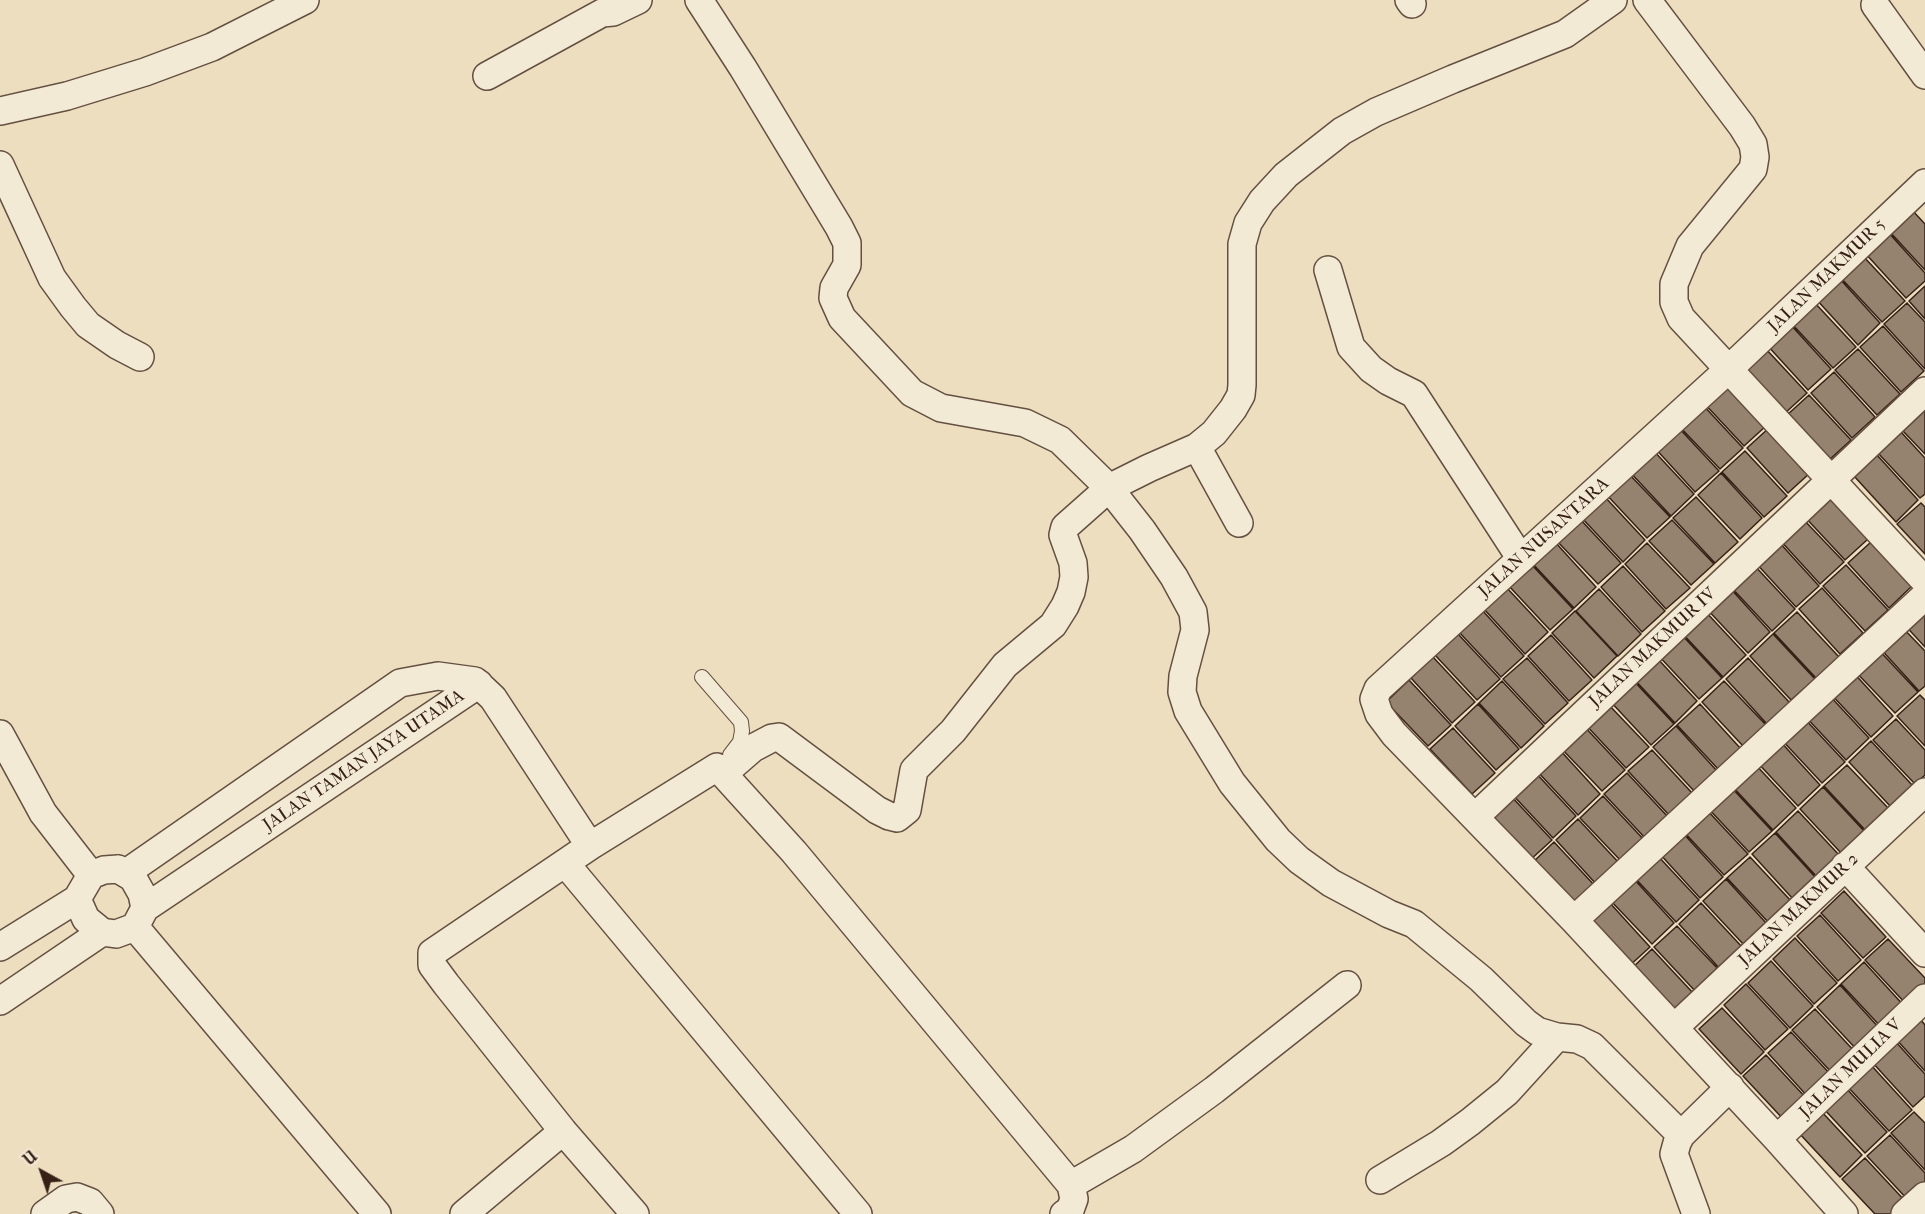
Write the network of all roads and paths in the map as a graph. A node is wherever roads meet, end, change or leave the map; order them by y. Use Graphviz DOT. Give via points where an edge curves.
graph roads {
  1 [pos="305,0"];
  2 [pos="639,0"];
  3 [pos="699,0"];
  4 [pos="1613,0"];
  5 [pos="1647,0"];
  6 [pos="1875,5"];
  7 [pos="595,6"];
  8 [pos="1925,75"];
  9 [pos="487,76"];
  10 [pos="0,111"];
  11 [pos="0,165"];
  12 [pos="1925,183"];
  13 [pos="1328,270"];
  14 [pos="140,357"];
  15 [pos="1729,369"];
  16 [pos="1925,391"];
  17 [pos="1197,447"];
  18 [pos="1832,479"];
  19 [pos="1109,488"];
  20 [pos="1239,523"];
  21 [pos="1521,559"];
  22 [pos="1925,581"];
  23 [pos="1925,596"];
  24 [pos="702,677"];
  25 [pos="478,684"];
  26 [pos="0,734"];
  27 [pos="720,771"];
  28 [pos="1925,792"];
  29 [pos="1475,817"];
  30 [pos="590,846"];
  31 [pos="565,863"];
  32 [pos="1845,866"];
  33 [pos="126,873"];
  34 [pos="91,875"];
  35 [pos="77,899"];
  36 [pos="140,918"];
  37 [pos="1574,920"];
  38 [pos="102,932"];
  39 [pos="0,947"];
  40 [pos="1925,953"];
  41 [pos="1347,984"];
  42 [pos="1925,998"];
  43 [pos="0,1001"];
  44 [pos="1674,1028"];
  45 [pos="1557,1037"];
  46 [pos="1730,1088"];
  47 [pos="564,1131"];
  48 [pos="1681,1135"];
  49 [pos="1777,1139"];
  50 [pos="1380,1180"];
  51 [pos="1071,1185"];
  52 [pos="1690,1212"];
  53 [pos="45,1214"];
  54 [pos="100,1214"];
  55 [pos="376,1214"];
  56 [pos="464,1214"];
  57 [pos="635,1214"];
  58 [pos="858,1214"];
  59 [pos="1064,1214"];
  60 [pos="1844,1214"];
  1 -- 10 [label="street" via="212,47 145,72"];
  2 -- 7 [label="street" via="614,12"];
  3 -- 19 [label="street" via="847,243 847,265 833,298 842,318 912,393 941,408 1025,423 1060,440"];
  4 -- 17 [label="street" via="1565,34 1376,112 1342,131 1286,175 1253,215 1242,244 1241,395 1214,433"];
  5 -- 15 [label="street" via="1753,144 1753,169 1690,246 1674,284 1674,302 1681,318"];
  6 -- 8 [label="street"];
  7 -- 9 [label="street"];
  11 -- 14 [label="street" via="52,278 73,307 88,325"];
  12 -- 15 [label="street, JALAN MAKMUR 5"];
  13 -- 21 [label="street" via="1351,347 1371,369 1413,394"];
  15 -- 18 [label="street"];
  15 -- 21 [label="street, JALAN NUSANTARA"];
  16 -- 18 [label="street, JALAN MAKMUR IV"];
  17 -- 19 [label="street"];
  17 -- 20 [label="street"];
  18 -- 22 [label="street"];
  18 -- 29 [label="street, JALAN MAKMUR IV"];
  19 -- 27 [label="street" via="1065,527 1063,535 1074,577 1071,592 1053,625 1005,664 953,732 914,770 907,810 897,818 859,797 779,737 753,748"];
  19 -- 45 [label="street" via="1174,577 1193,612 1195,630 1182,692 1188,711 1232,783 1278,840 1331,884 1414,924 1482,979 1526,1023"];
  21 -- 29 [label="street, JALAN NUSANTARA" via="1378,689 1374,699 1379,714 1394,734"];
  23 -- 37 [label="street"];
  24 -- 27 [label="lane" via="741,722 740,742"];
  25 -- 30 [label="street" via="493,698"];
  25 -- 33 [label="street, JALAN TAMAN JAYA UTAMA" via="438,676 400,683"];
  25 -- 36 [label="street, JALAN TAMAN JAYA UTAMA"];
  26 -- 34 [label="street" via="43,813"];
  27 -- 30 [label="street"];
  27 -- 51 [label="street" via="794,852"];
  28 -- 32 [label="street, JALAN MAKMUR 2"];
  29 -- 37 [label="street"];
  30 -- 31 [label="street"];
  31 -- 47 [label="street" via="432,953 432,965 446,984"];
  31 -- 58 [label="street"];
  32 -- 40 [label="street"];
  32 -- 44 [label="street, JALAN MAKMUR 2"];
  33 -- 34 [label="street" via="118,869"];
  33 -- 36 [label="street" via="142,894"];
  34 -- 35 [label="street"];
  35 -- 38 [label="street" via="86,919"];
  35 -- 39 [label="street"];
  36 -- 38 [label="street" via="116,934"];
  36 -- 55 [label="street"];
  37 -- 44 [label="street"];
  38 -- 43 [label="street"];
  41 -- 51 [label="street" via="1133,1149"];
  42 -- 49 [label="street, JALAN MULIA V"];
  44 -- 46 [label="street"];
  45 -- 48 [label="street" via="1577,1039 1592,1046"];
  45 -- 50 [label="street" via="1507,1092 1478,1116"];
  46 -- 48 [label="street"];
  46 -- 49 [label="street"];
  47 -- 56 [label="street"];
  47 -- 57 [label="street"];
  48 -- 52 [label="street" via="1674,1154"];
  49 -- 60 [label="street"];
  51 -- 59 [label="street" via="1074,1198"];
  53 -- 54 [label="street" via="66,1199 77,1197 90,1202"];
}
